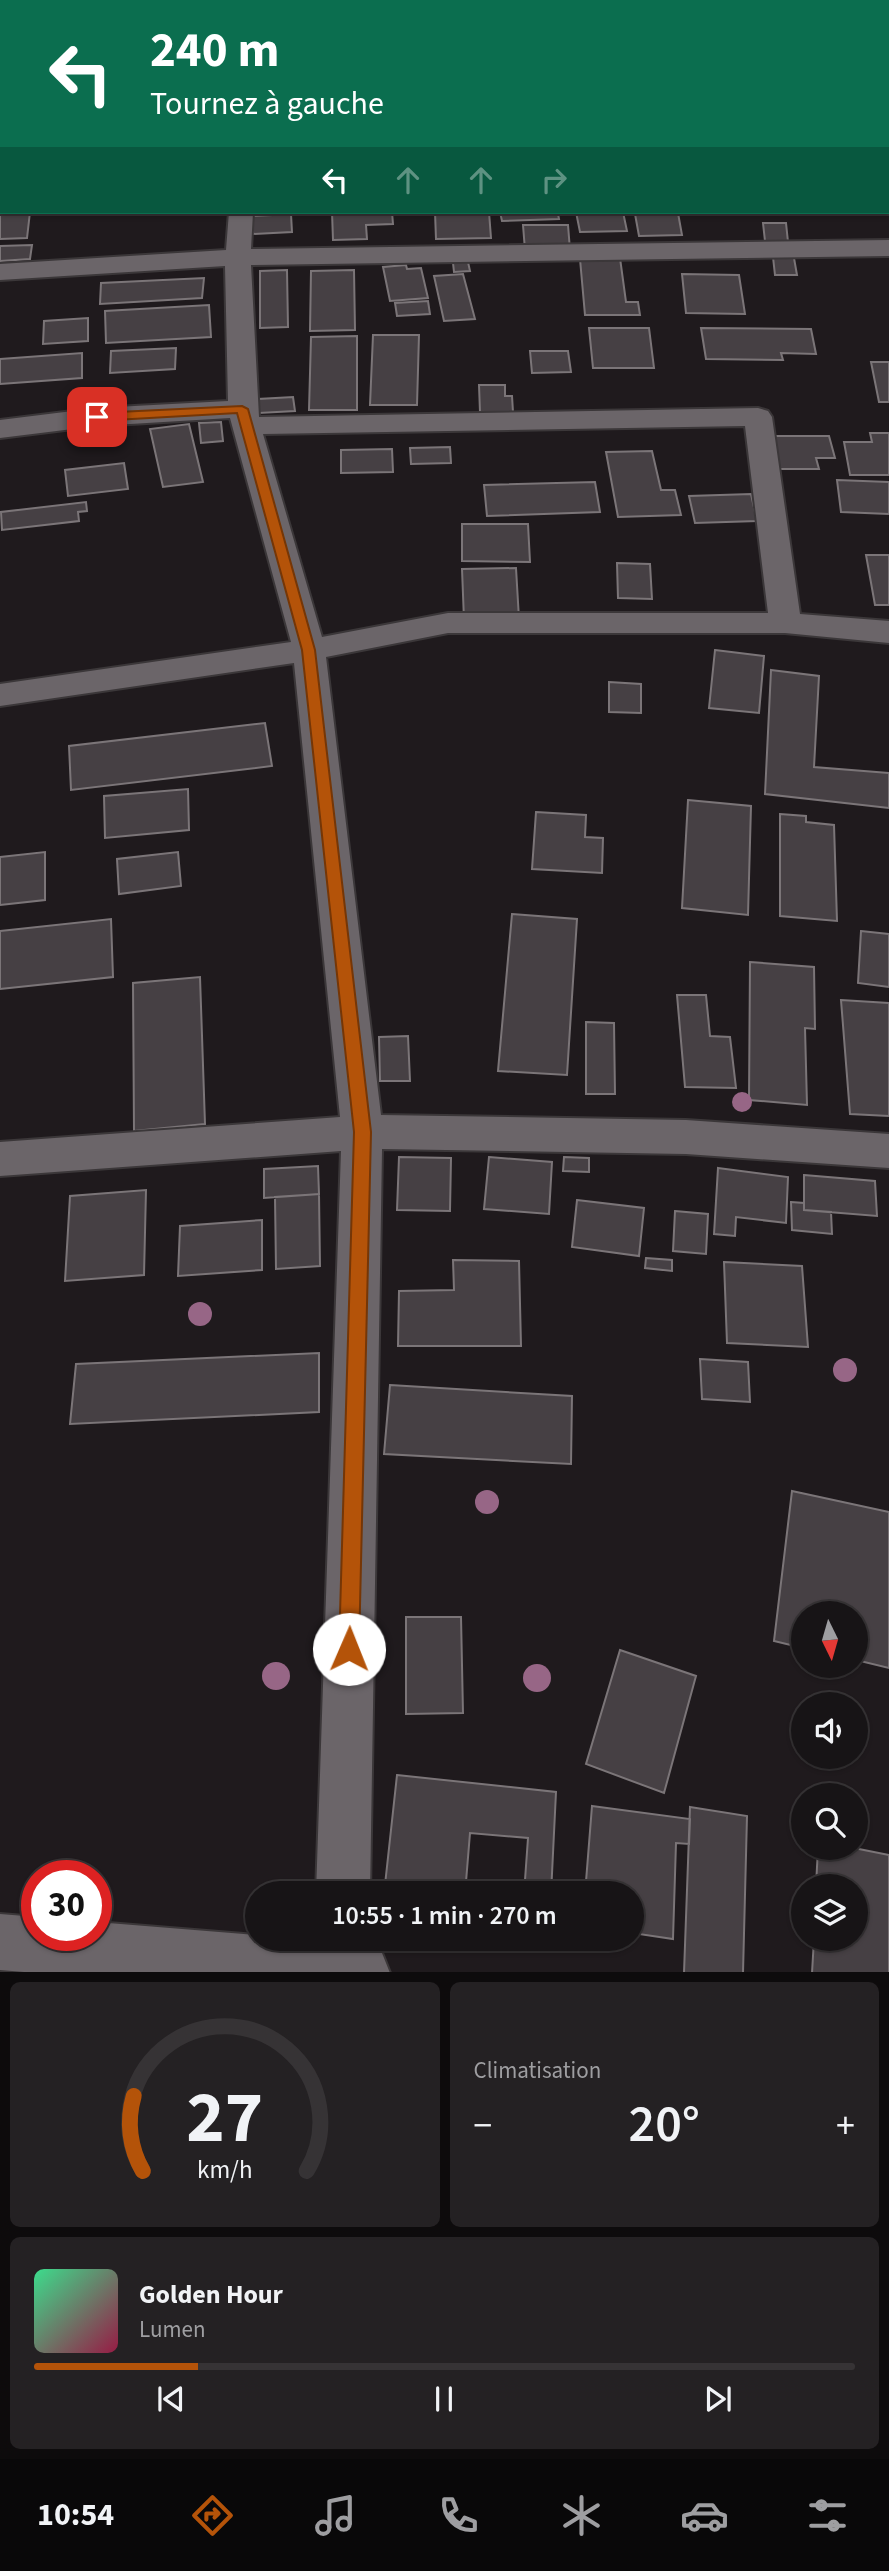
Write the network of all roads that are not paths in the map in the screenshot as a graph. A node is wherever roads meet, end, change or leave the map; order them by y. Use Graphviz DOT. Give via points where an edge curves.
graph roads {
  1 [pos="241,214"];
  2 [pos="889,248"];
  3 [pos="238,257"];
  4 [pos="0,272"];
  5 [pos="244,418"];
  6 [pos="0,429"];
  7 [pos="785,623"];
  8 [pos="889,632"];
  9 [pos="309,650"];
  10 [pos="0,695"];
  11 [pos="362,1132"];
  12 [pos="889,1150"];
  13 [pos="0,1159"];
  14 [pos="343,1881"];
  15 [pos="0,1942"];
  16 [pos="348,1960"];
  1 -- 3 [label="street"];
  2 -- 3 [label="street"];
  3 -- 4 [label="street"];
  3 -- 5 [label="street"];
  5 -- 6 [label="street" via="97,417"];
  5 -- 7 [label="street" via="758,417"];
  5 -- 9 [label="street"];
  7 -- 8 [label="street"];
  7 -- 9 [label="street" via="448,623"];
  9 -- 10 [label="street"];
  9 -- 11 [label="street"];
  11 -- 12 [label="street" via="686,1137"];
  11 -- 13 [label="street"];
  11 -- 14 [label="street"];
  15 -- 16 [label="street"];
}
